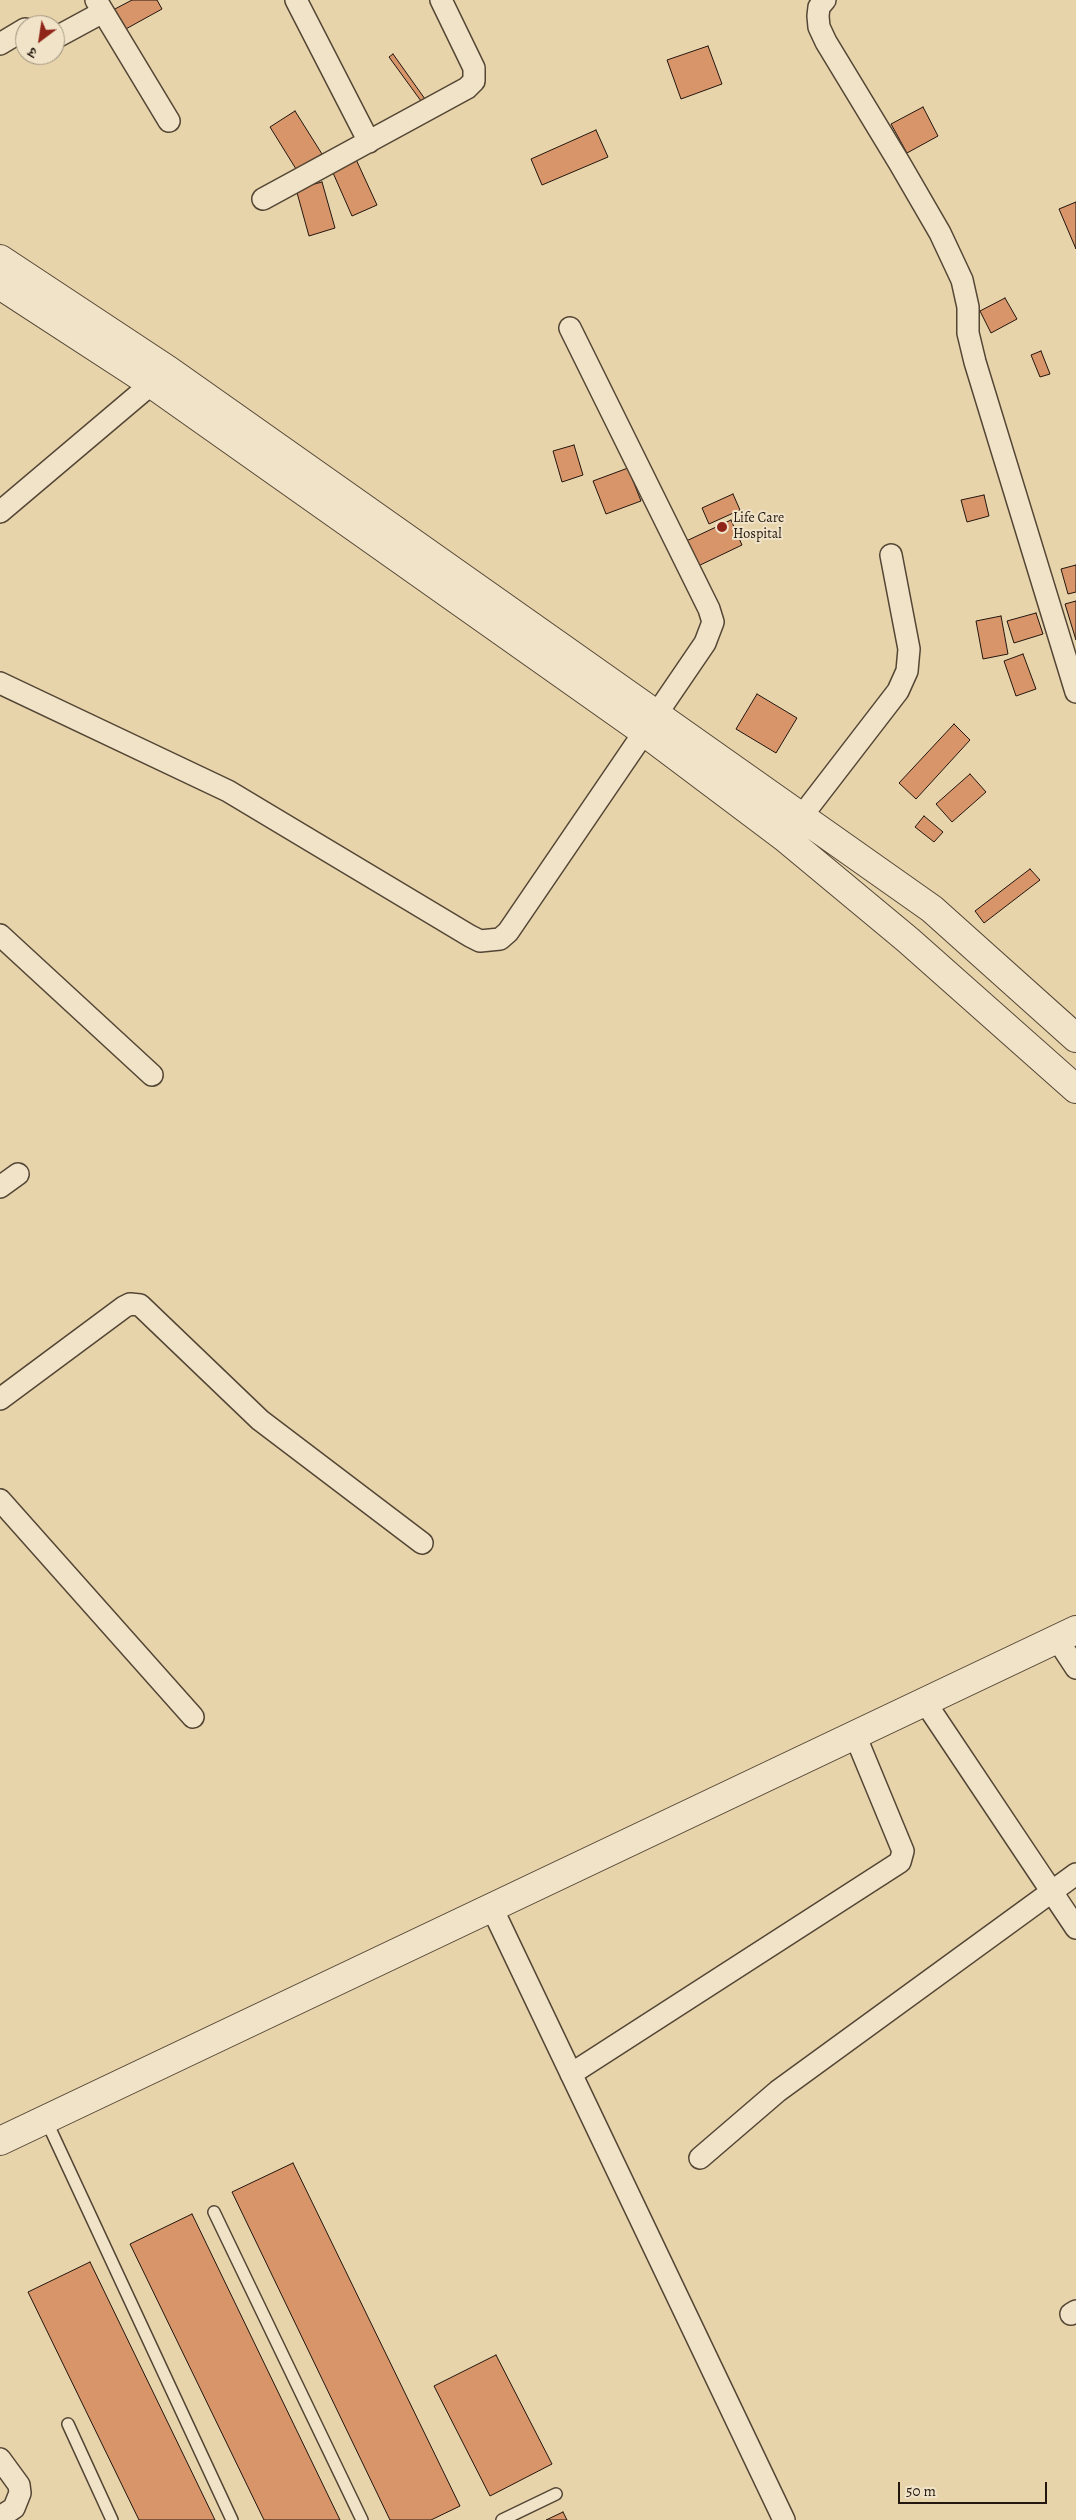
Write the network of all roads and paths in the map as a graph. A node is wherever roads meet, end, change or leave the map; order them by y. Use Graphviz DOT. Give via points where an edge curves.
graph roads {
  1 [pos="296,0"];
  2 [pos="441,0"];
  3 [pos="825,0"];
  4 [pos="100,6"];
  5 [pos="65,31"];
  6 [pos="15,34"];
  7 [pos="0,44"];
  8 [pos="169,121"];
  9 [pos="369,142"];
  10 [pos="263,199"];
  11 [pos="0,260"];
  12 [pos="0,284"];
  13 [pos="570,328"];
  14 [pos="160,377"];
  15 [pos="0,512"];
  16 [pos="891,555"];
  17 [pos="0,684"];
  18 [pos="1076,692"];
  19 [pos="649,723"];
  20 [pos="801,817"];
  21 [pos="0,935"];
  22 [pos="1076,1038"];
  23 [pos="152,1075"];
  24 [pos="1076,1089"];
  25 [pos="18,1174"];
  26 [pos="0,1188"];
  27 [pos="0,1399"];
  28 [pos="0,1500"];
  29 [pos="422,1543"];
  30 [pos="1067,1634"];
  31 [pos="1076,1668"];
  32 [pos="925,1702"];
  33 [pos="193,1717"];
  34 [pos="855,1735"];
  35 [pos="1076,1874"];
  36 [pos="1052,1890"];
  37 [pos="492,1908"];
  38 [pos="1076,1928"];
  39 [pos="572,2074"];
  40 [pos="46,2120"];
  41 [pos="0,2142"];
  42 [pos="700,2158"];
  43 [pos="214,2212"];
  44 [pos="68,2424"];
  45 [pos="0,2459"];
  46 [pos="556,2494"];
  47 [pos="0,2517"];
  48 [pos="112,2520"];
  49 [pos="232,2520"];
  50 [pos="362,2520"];
  51 [pos="502,2520"];
  52 [pos="784,2520"];
  1 -- 9 [label="street"];
  2 -- 9 [label="street" via="474,68 474,81 468,88"];
  3 -- 18 [label="street" via="819,7 819,27 900,164 962,280 975,362"];
  4 -- 5 [label="street"];
  4 -- 8 [label="street"];
  6 -- 7 [label="street"];
  9 -- 10 [label="street"];
  11 -- 14 [label="street"];
  12 -- 14 [label="street"];
  13 -- 19 [label="street" via="709,608 713,622 705,643"];
  14 -- 15 [label="street"];
  14 -- 19 [label="street"];
  16 -- 20 [label="street" via="909,649 907,671 898,691"];
  17 -- 19 [label="street" via="228,791 480,941 490,942 508,932"];
  19 -- 20 [label="street"];
  19 -- 24 [label="street" via="908,940"];
  20 -- 22 [label="street" via="932,909"];
  21 -- 23 [label="street"];
  25 -- 26 [label="street"];
  27 -- 29 [label="street" via="124,1306 140,1305 260,1420"];
  28 -- 33 [label="street"];
  30 -- 31 [label="street"];
  30 -- 32 [label="street"];
  32 -- 34 [label="street"];
  32 -- 36 [label="street"];
  34 -- 37 [label="street"];
  34 -- 39 [label="street" via="903,1851 900,1862"];
  35 -- 36 [label="street"];
  36 -- 38 [label="street"];
  36 -- 42 [label="street" via="778,2091"];
  37 -- 39 [label="street"];
  37 -- 40 [label="street"];
  39 -- 52 [label="street"];
  40 -- 41 [label="street"];
  40 -- 49 [label="lane"];
  43 -- 50 [label="lane"];
  44 -- 48 [label="lane"];
  45 -- 47 [label="street" via="19,2486 20,2493 14,2508"];
  46 -- 51 [label="lane"];
}
